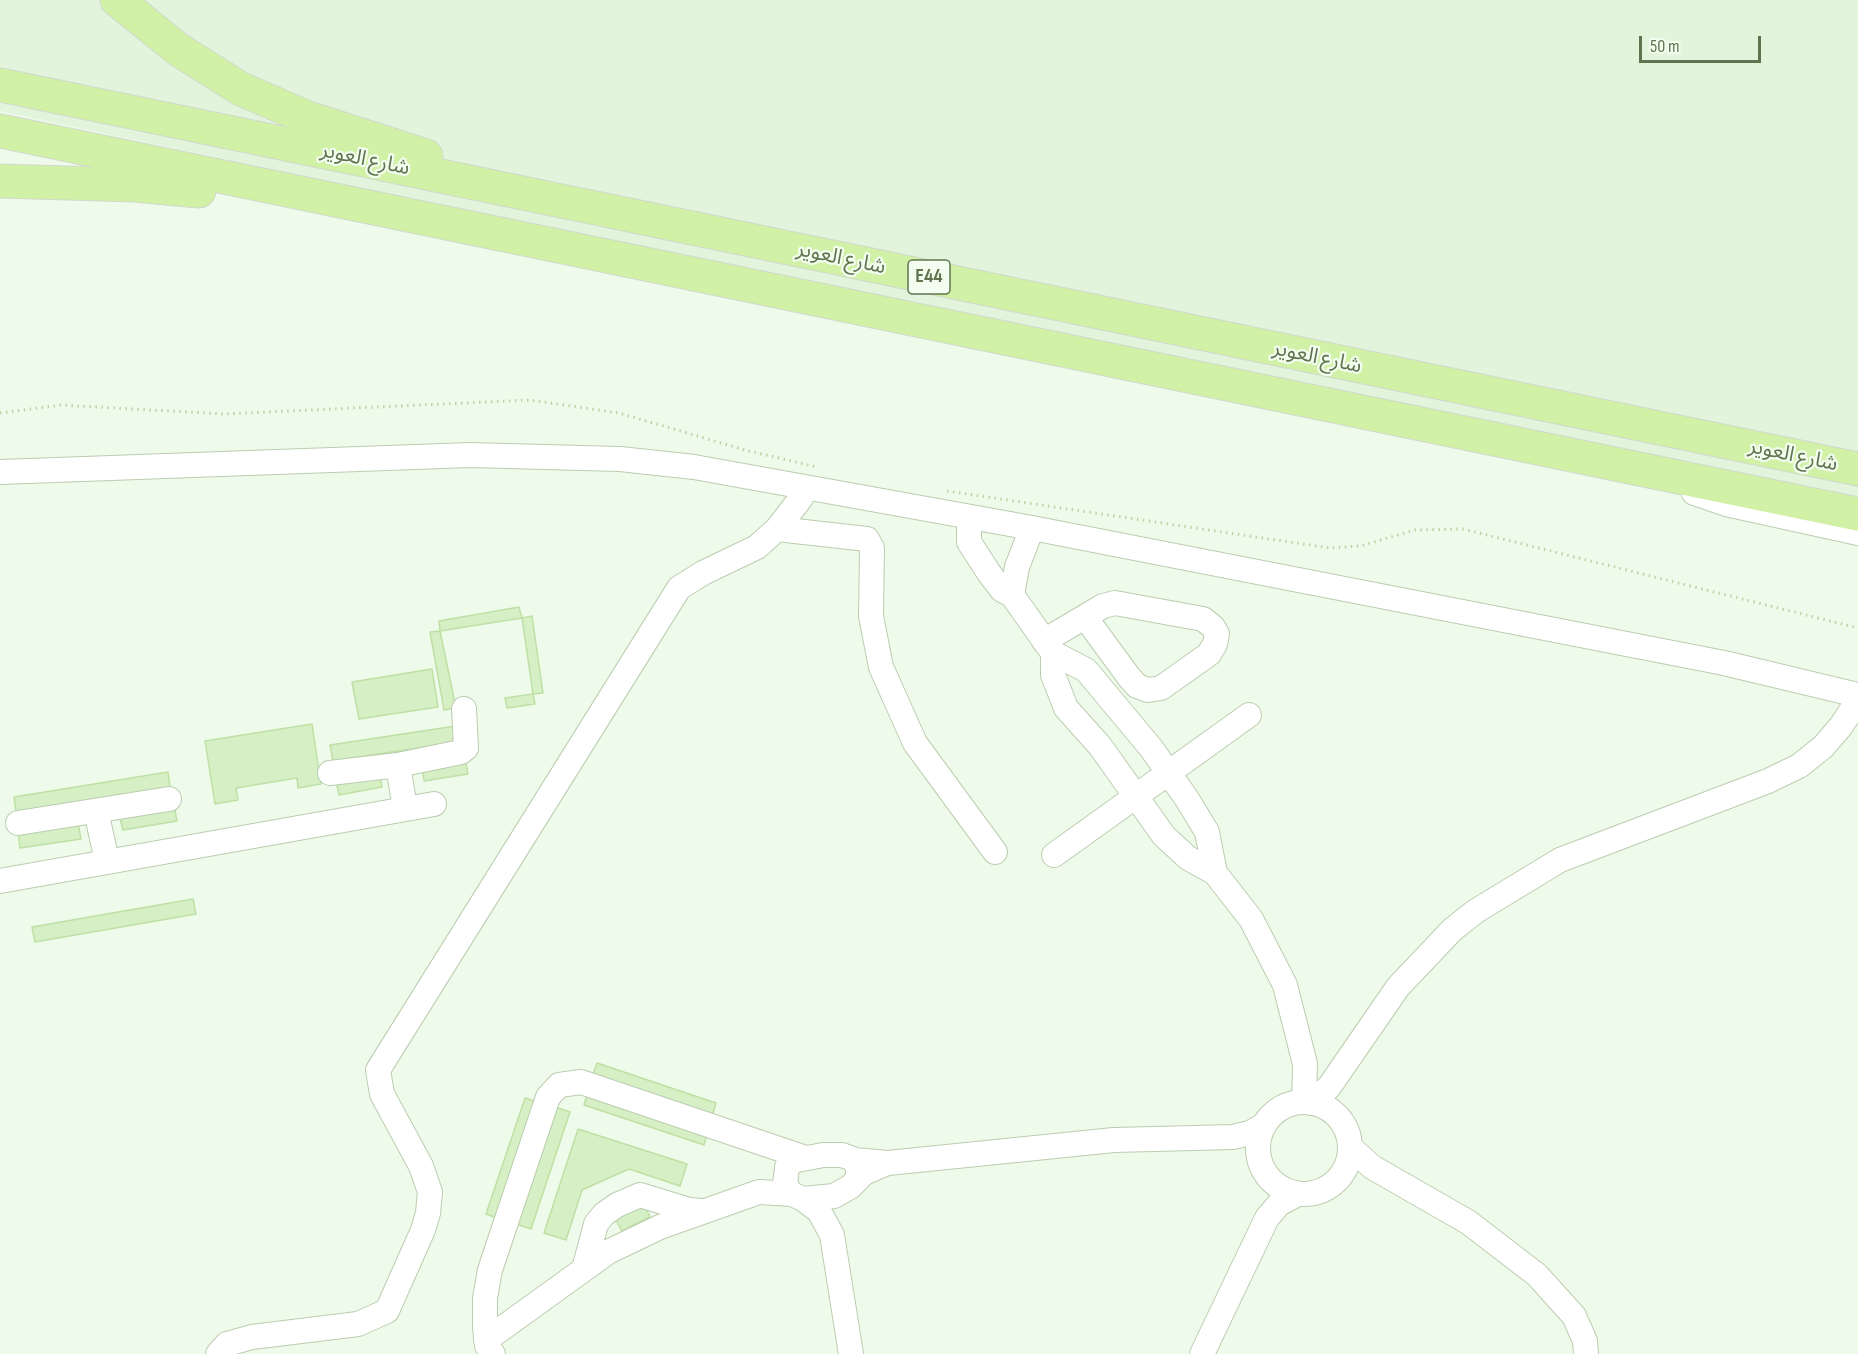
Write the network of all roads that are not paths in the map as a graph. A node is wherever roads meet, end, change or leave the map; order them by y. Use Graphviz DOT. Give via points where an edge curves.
graph roads {
  1 [pos="117,0"];
  2 [pos="0,85"];
  3 [pos="0,131"];
  4 [pos="0,181"];
  5 [pos="520,193"];
  6 [pos="497,232"];
  7 [pos="1643,470"];
  8 [pos="1858,470"];
  9 [pos="0,472"];
  10 [pos="805,488"];
  11 [pos="1858,514"];
  12 [pos="969,517"];
  13 [pos="1032,528"];
  14 [pos="777,529"];
  15 [pos="1858,533"];
  16 [pos="1012,595"];
  17 [pos="1085,617"];
  18 [pos="1049,647"];
  19 [pos="1858,695"];
  20 [pos="1858,700"];
  21 [pos="464,709"];
  22 [pos="1249,715"];
  23 [pos="398,765"];
  24 [pos="330,773"];
  25 [pos="1169,773"];
  26 [pos="1137,797"];
  27 [pos="169,799"];
  28 [pos="434,804"];
  29 [pos="405,809"];
  30 [pos="96,810"];
  31 [pos="18,823"];
  32 [pos="995,852"];
  33 [pos="1054,855"];
  34 [pos="106,861"];
  35 [pos="1215,873"];
  36 [pos="1,879"];
  37 [pos="1347,1058"];
  38 [pos="1308,1103"];
  39 [pos="1337,1117"];
  40 [pos="1264,1125"];
  41 [pos="1182,1138"];
  42 [pos="1350,1147"];
  43 [pos="1258,1154"];
  44 [pos="795,1162"];
  45 [pos="851,1177"];
  46 [pos="1339,1179"];
  47 [pos="1271,1181"];
  48 [pos="1410,1190"];
  49 [pos="759,1192"];
  50 [pos="1298,1194"];
  51 [pos="798,1197"];
  52 [pos="702,1211"];
  53 [pos="1267,1218"];
  54 [pos="832,1235"];
  55 [pos="584,1269"];
  56 [pos="490,1347"];
  57 [pos="218,1354"];
  58 [pos="851,1354"];
  59 [pos="1202,1354"];
  60 [pos="1586,1354"];
  1 -- 5 [label="highway" via="179,50 242,89 308,118 378,139"];
  2 -- 5 [label="highway, شارع العوير / E44"];
  3 -- 6 [label="highway, شارع العوير / E44"];
  4 -- 6 [label="highway" via="189,189 415,232"];
  5 -- 8 [label="highway, شارع العوير / E44"];
  6 -- 7 [label="highway, شارع العوير / E44"];
  7 -- 11 [label="highway, شارع العوير / E44"];
  7 -- 15 [label="lane" via="1726,504"];
  9 -- 10 [label="lane" via="545,455 694,467"];
  10 -- 12 [label="lane"];
  10 -- 14 [label="lane"];
  12 -- 13 [label="lane"];
  12 -- 16 [label="lane" via="969,542 1002,590"];
  13 -- 16 [label="lane" via="1017,567"];
  13 -- 19 [label="lane" via="1712,661"];
  14 -- 32 [label="lane" via="867,539 872,548 871,616 881,667 915,743"];
  14 -- 57 [label="lane" via="757,547 678,588 378,1070 382,1094 421,1166 430,1192 423,1230 387,1311 358,1324 252,1336 227,1344"];
  16 -- 18 [label="lane"];
  17 -- 17 [label="lane" via="1115,603 1203,619 1217,634 1209,654 1161,688 1148,690 1129,677"];
  17 -- 18 [label="lane"];
  18 -- 25 [label="lane" via="1086,670"];
  18 -- 26 [label="lane" via="1053,675 1066,708"];
  20 -- 37 [label="lane" via="1823,747 1799,766 1560,860 1476,911 1398,987"];
  21 -- 23 [label="lane" via="466,748"];
  22 -- 25 [label="lane"];
  23 -- 24 [label="lane"];
  23 -- 29 [label="lane"];
  25 -- 26 [label="lane"];
  25 -- 35 [label="lane" via="1207,832"];
  26 -- 33 [label="lane"];
  26 -- 35 [label="lane" via="1164,836 1188,858"];
  27 -- 30 [label="lane"];
  28 -- 29 [label="lane"];
  29 -- 34 [label="lane"];
  30 -- 31 [label="lane"];
  30 -- 34 [label="lane"];
  34 -- 36 [label="lane"];
  35 -- 38 [label="lane" via="1251,920 1285,985 1305,1064"];
  37 -- 38 [label="lane" via="1329,1087"];
  37 -- 39 [label="lane" via="1334,1090"];
  38 -- 39 [label="lane"];
  38 -- 40 [label="lane" via="1287,1105"];
  39 -- 42 [label="lane"];
  40 -- 41 [label="lane" via="1244,1135"];
  40 -- 43 [label="lane" via="1258,1139"];
  41 -- 43 [label="lane" via="1221,1143"];
  41 -- 45 [label="lane" via="1056,1145 888,1163"];
  42 -- 46 [label="lane" via="1347,1166"];
  42 -- 48 [label="lane" via="1372,1167"];
  43 -- 47 [label="lane"];
  44 -- 45 [label="lane" via="834,1154"];
  44 -- 49 [label="lane" via="777,1181"];
  44 -- 51 [label="lane" via="785,1185"];
  44 -- 56 [label="lane" via="581,1082 559,1085 548,1097 490,1270 485,1298"];
  45 -- 51 [label="lane" via="827,1197"];
  45 -- 54 [label="lane" via="836,1206"];
  46 -- 48 [label="lane" via="1363,1176"];
  46 -- 50 [label="lane" via="1313,1194"];
  47 -- 50 [label="lane"];
  47 -- 53 [label="lane"];
  48 -- 60 [label="lane" via="1468,1222 1537,1275 1574,1316"];
  49 -- 51 [label="lane"];
  49 -- 52 [label="lane"];
  50 -- 53 [label="lane" via="1284,1200"];
  51 -- 54 [label="lane" via="819,1211"];
  52 -- 55 [label="lane" via="629,1242"];
  52 -- 55 [label="lane" via="640,1195 618,1205 596,1224"];
  53 -- 59 [label="lane"];
  54 -- 58 [label="lane"];
  55 -- 56 [label="lane"];
}
